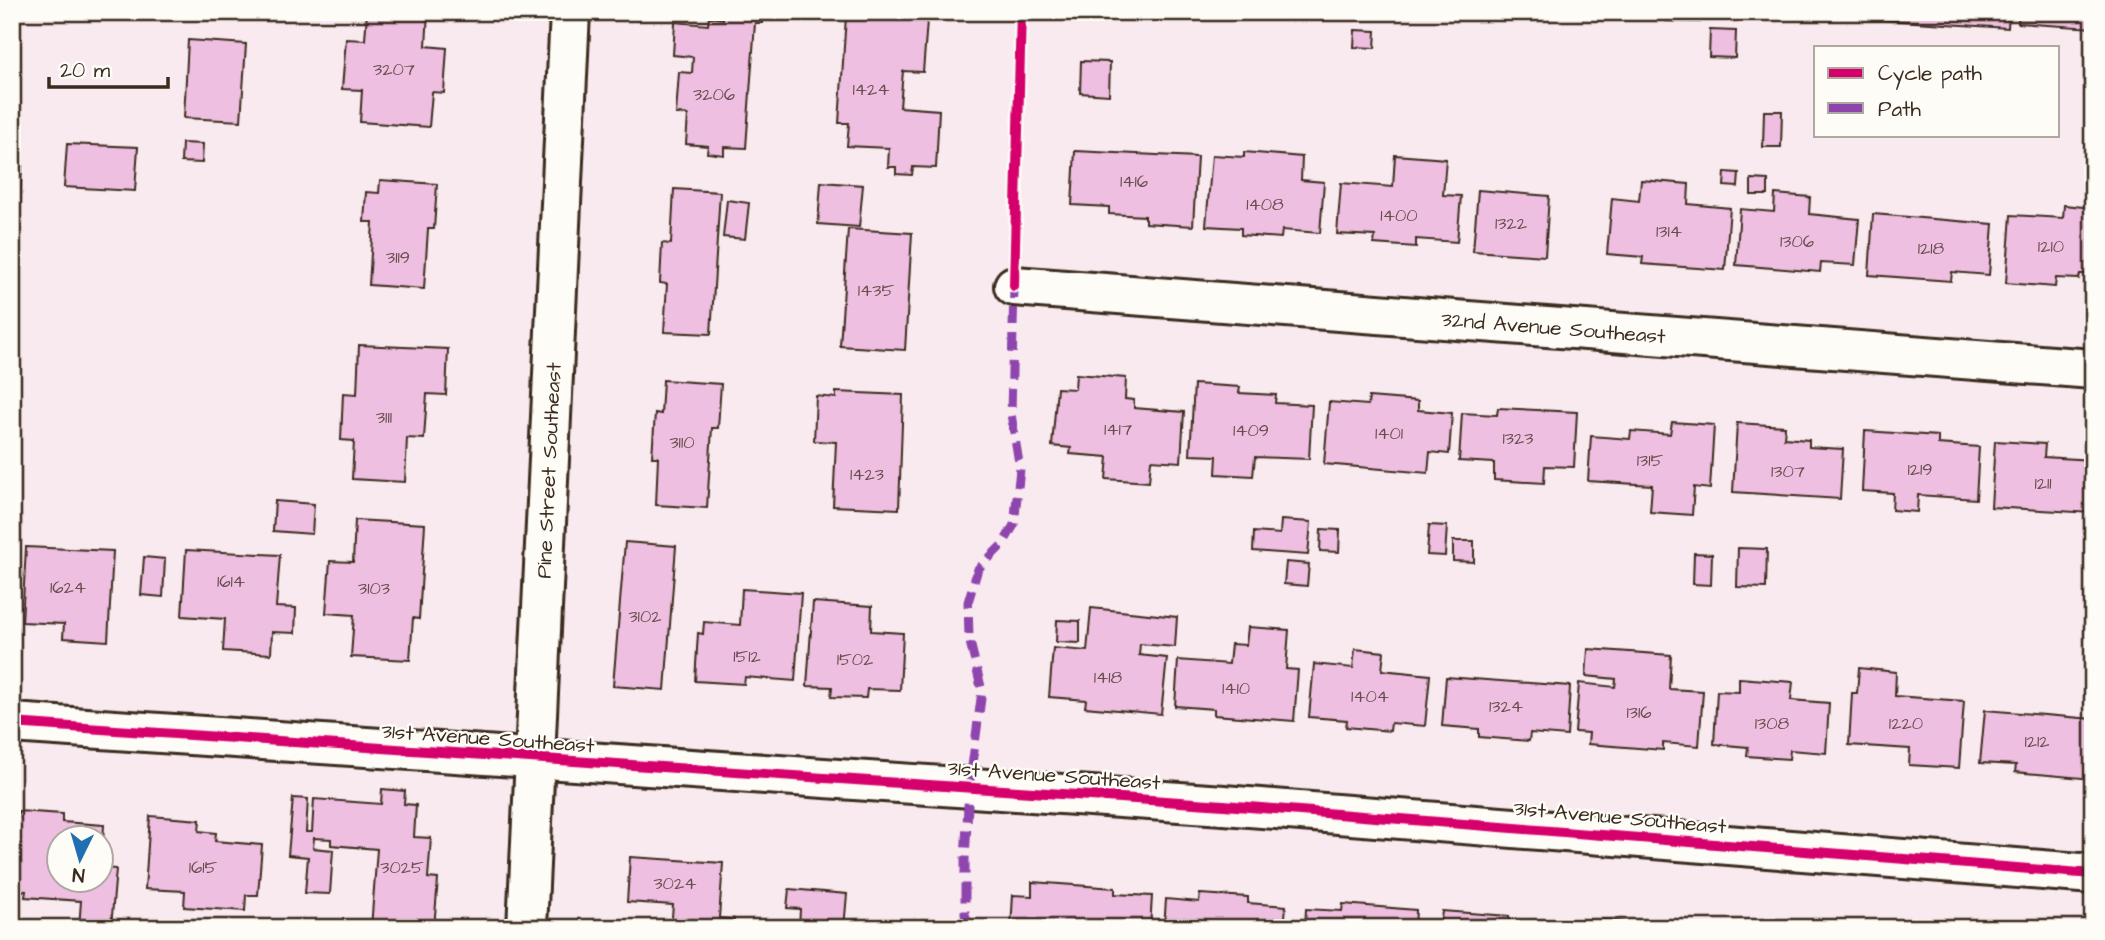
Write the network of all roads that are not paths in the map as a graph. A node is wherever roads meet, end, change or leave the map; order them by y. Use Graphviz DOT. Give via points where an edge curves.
graph roads {
  1 [pos="570,12"];
  2 [pos="1014,286"];
  3 [pos="2093,369"];
  4 [pos="12,723"];
  5 [pos="536,761"];
  6 [pos="2093,874"];
  7 [pos="527,928"];
  1 -- 5 [label="street, Pine Street Southeast"];
  2 -- 3 [label="street, 32nd Avenue Southeast"];
  4 -- 5 [label="street, 31st Avenue Southeast"];
  5 -- 6 [label="street, 31st Avenue Southeast" via="1224,805"];
  5 -- 7 [label="street, Pine Street Southeast"];
}
